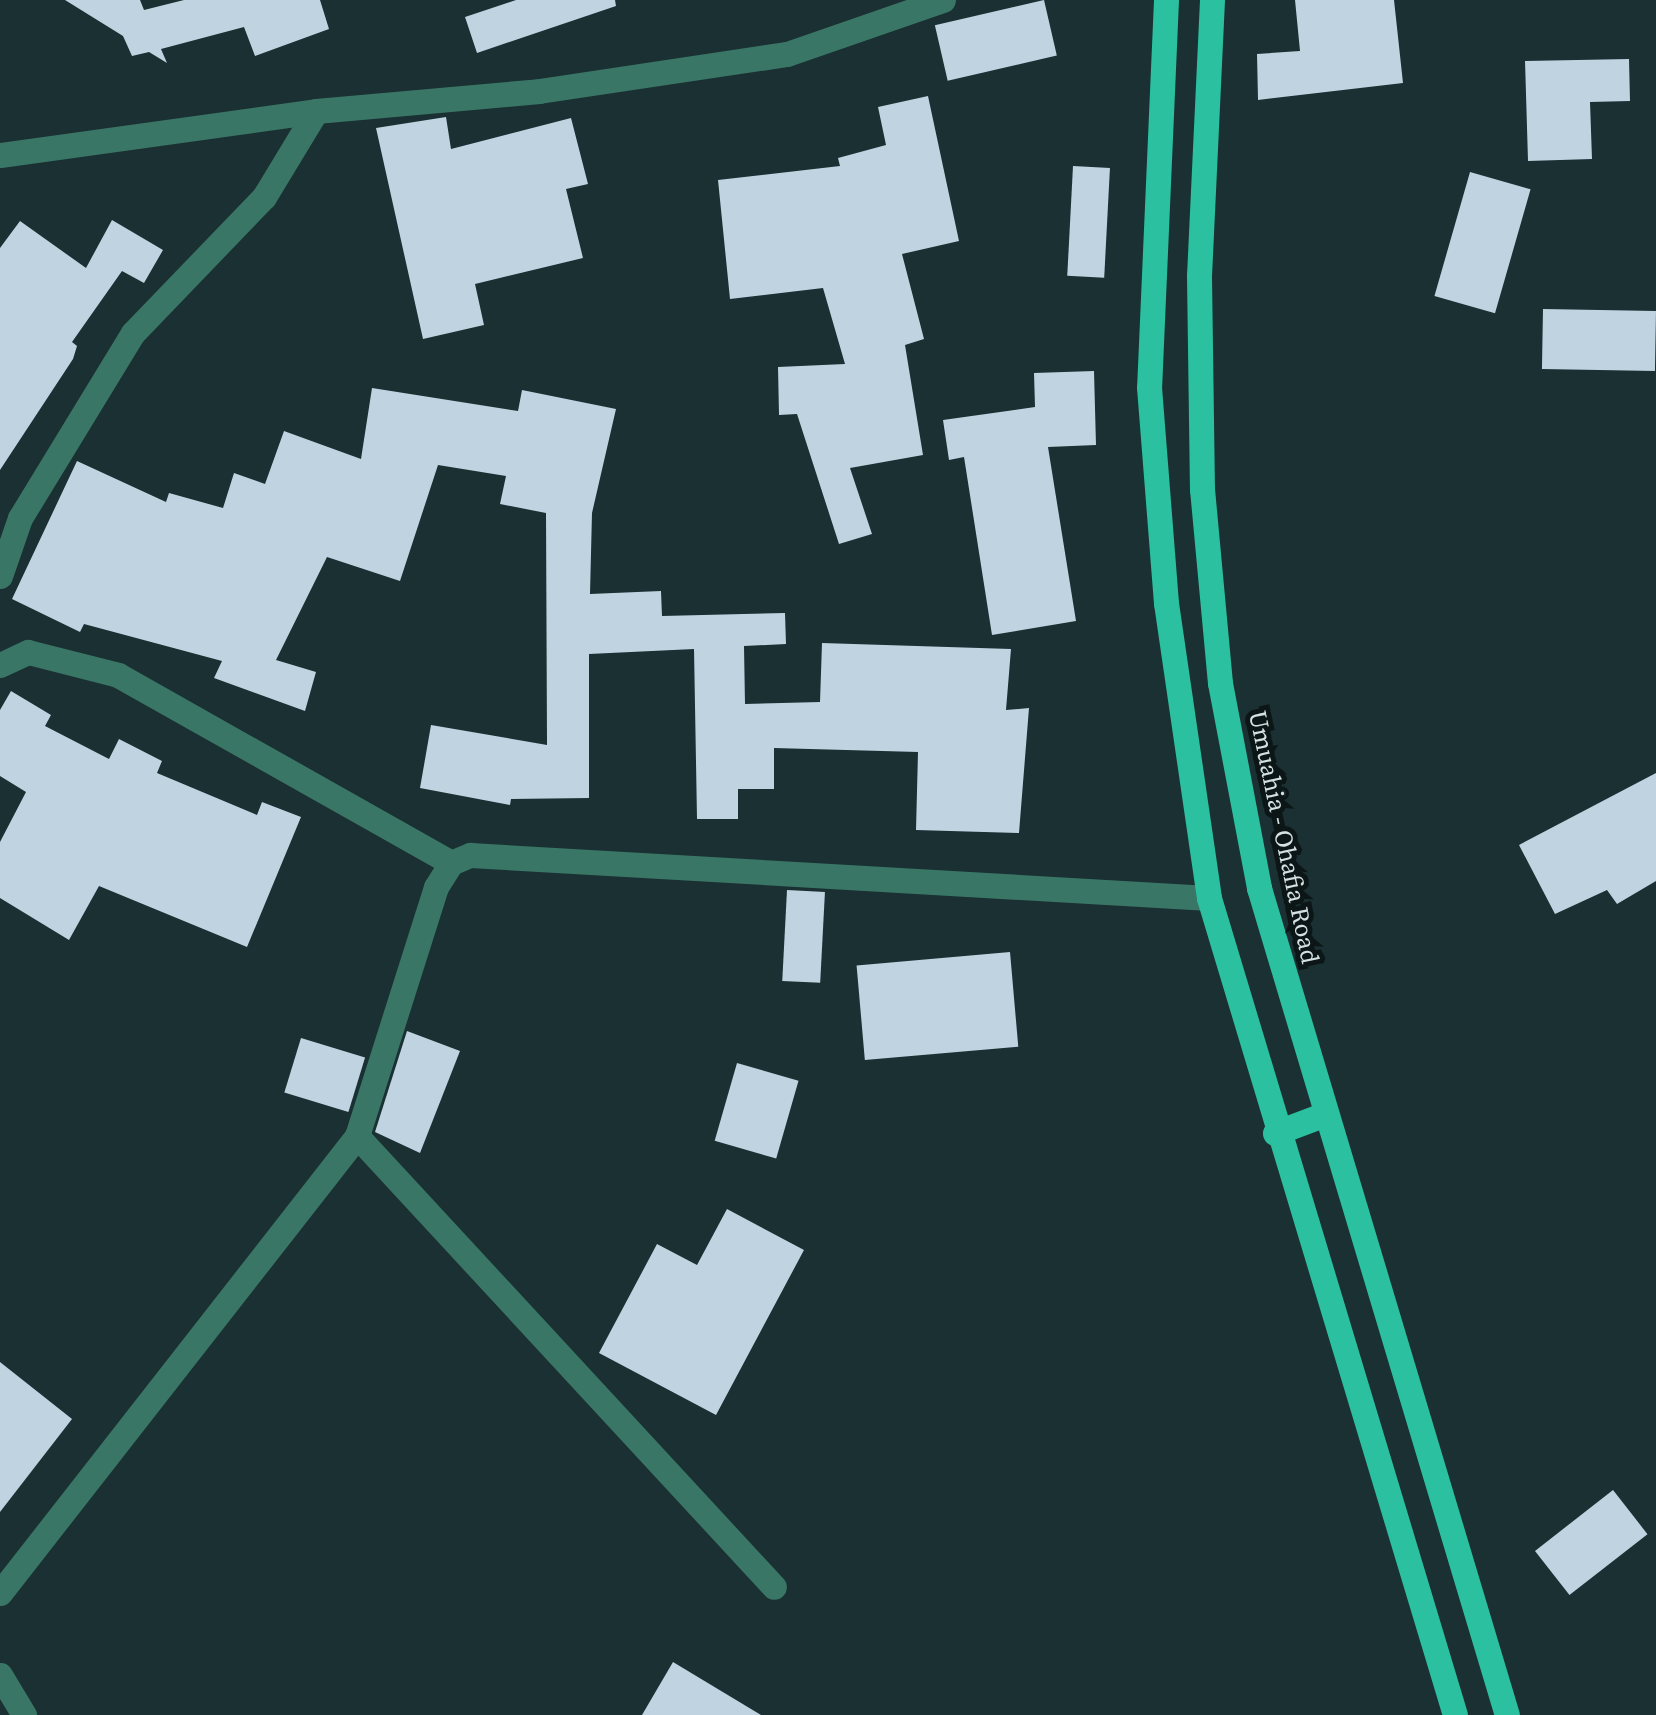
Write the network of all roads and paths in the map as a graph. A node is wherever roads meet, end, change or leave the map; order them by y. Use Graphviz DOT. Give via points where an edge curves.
graph roads {
  1 [pos="943,0"];
  2 [pos="1166,0"];
  3 [pos="1212,0"];
  4 [pos="316,111"];
  5 [pos="0,155"];
  6 [pos="0,576"];
  7 [pos="0,666"];
  8 [pos="451,863"];
  9 [pos="1208,898"];
  10 [pos="1323,1115"];
  11 [pos="1275,1132"];
  12 [pos="356,1136"];
  13 [pos="774,1587"];
  14 [pos="0,1593"];
  15 [pos="0,1675"];
  16 [pos="24,1715"];
  17 [pos="1455,1715"];
  18 [pos="1507,1715"];
  1 -- 4 [label="street" via="788,54 539,91"];
  2 -- 9 [label="main road" via="1149,387 1166,603"];
  3 -- 10 [label="main road, Umuahia - Ohafia Road" via="1199,276 1202,489 1220,683 1259,888"];
  4 -- 5 [label="street"];
  4 -- 6 [label="street" via="264,197 133,333 20,518"];
  7 -- 8 [label="street" via="28,652 118,674"];
  8 -- 9 [label="street" via="470,855"];
  8 -- 12 [label="street" via="436,886"];
  9 -- 11 [label="main road"];
  10 -- 11 [label="main road"];
  10 -- 18 [label="main road, Umuahia - Ohafia Road"];
  11 -- 17 [label="main road"];
  12 -- 13 [label="street"];
  12 -- 14 [label="street"];
  15 -- 16 [label="street"];
}
